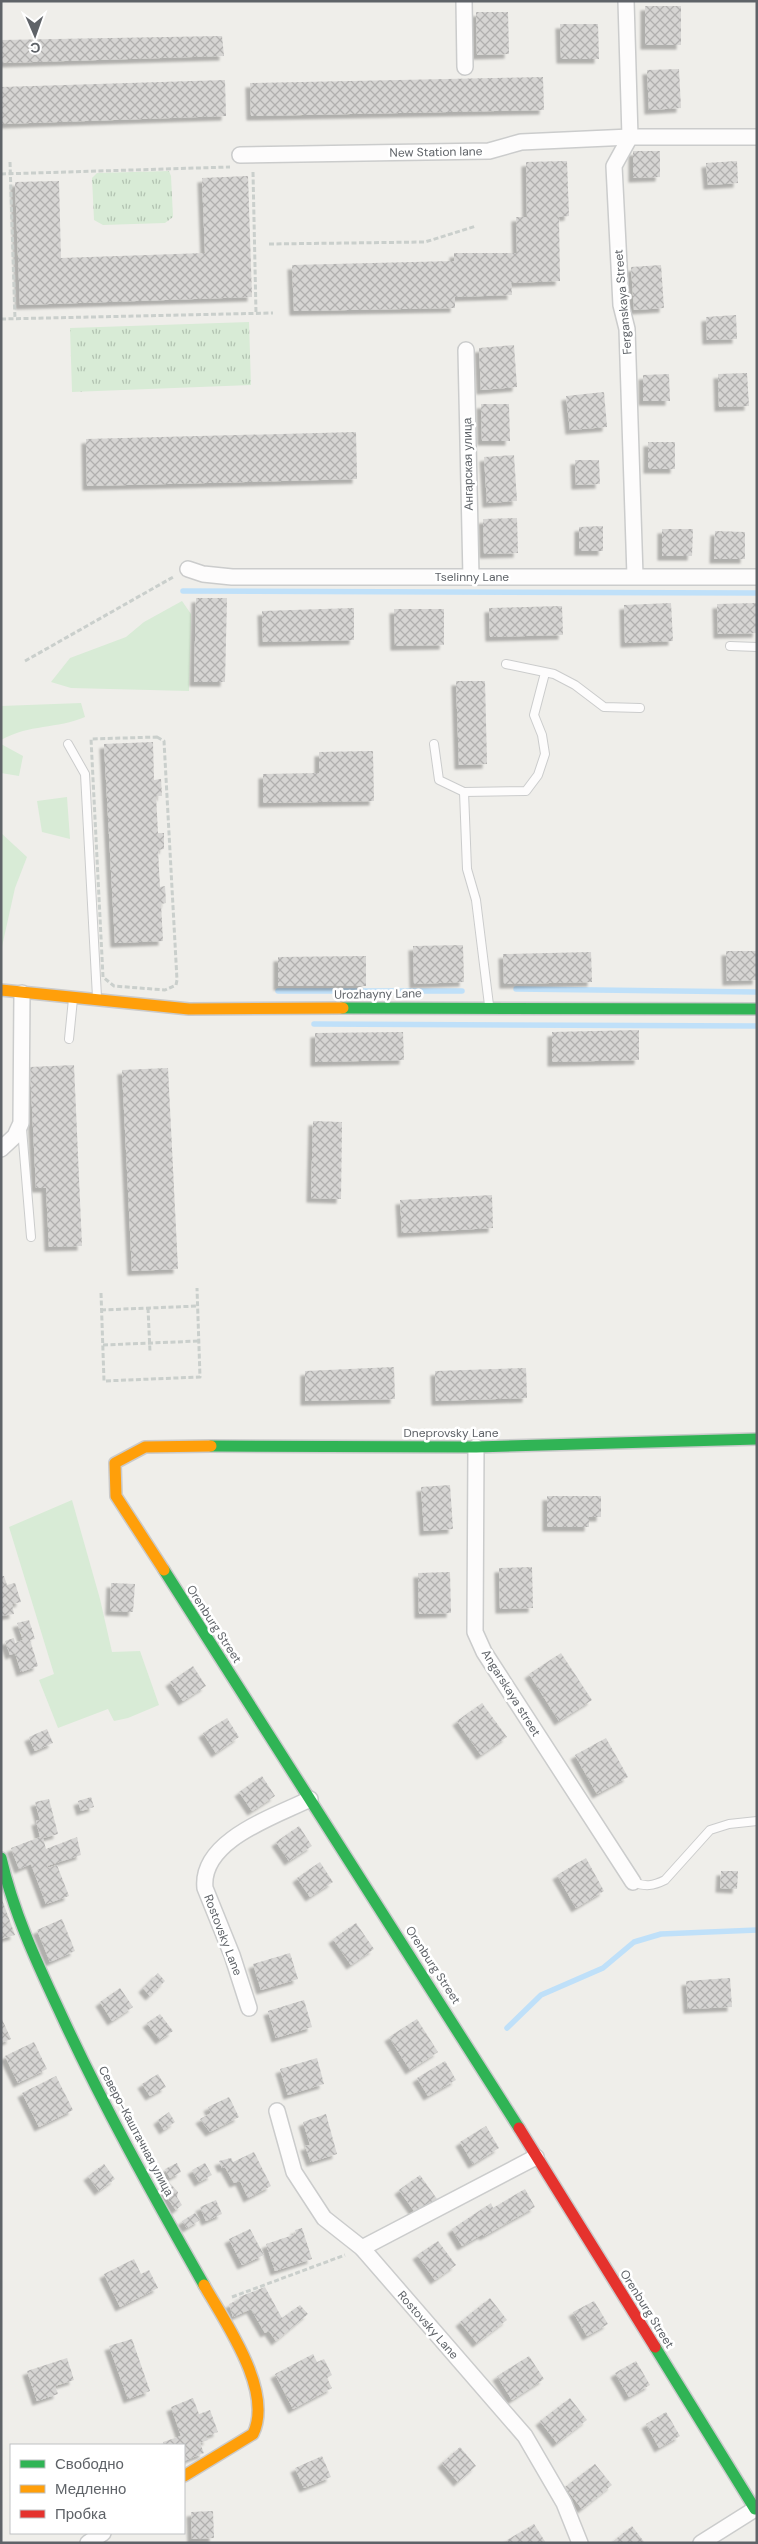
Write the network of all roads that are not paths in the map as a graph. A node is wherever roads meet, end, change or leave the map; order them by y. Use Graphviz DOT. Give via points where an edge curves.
graph roads {
  1 [pos="464,1"];
  2 [pos="626,1"];
  3 [pos="465,67"];
  4 [pos="630,137"];
  5 [pos="757,137"];
  6 [pos="242,159"];
  7 [pos="466,350"];
  8 [pos="188,569"];
  9 [pos="635,576"];
  10 [pos="471,577"];
  11 [pos="757,577"];
  12 [pos="730,646"];
  13 [pos="757,647"];
  14 [pos="506,664"];
  15 [pos="545,673"];
  16 [pos="640,708"];
  17 [pos="68,744"];
  18 [pos="434,744"];
  19 [pos="464,792"];
  20 [pos="1,990"];
  21 [pos="22,992"];
  22 [pos="73,998"];
  23 [pos="97,1000"];
  24 [pos="489,1007"];
  25 [pos="757,1009"];
  26 [pos="69,1039"];
  27 [pos="21,1123"];
  28 [pos="1,1149"];
  29 [pos="31,1237"];
  30 [pos="757,1440"];
  31 [pos="145,1447"];
  32 [pos="476,1448"];
  33 [pos="310,1799"];
  34 [pos="757,1821"];
  35 [pos="1,1858"];
  36 [pos="633,1882"];
  37 [pos="249,2008"];
  38 [pos="277,2111"];
  39 [pos="536,2157"];
  40 [pos="362,2248"];
  41 [pos="185,2475"];
  42 [pos="756,2509"];
  43 [pos="101,2534"];
  44 [pos="88,2543"];
  45 [pos="580,2543"];
  46 [pos="701,2543"];
  1 -- 3 [label="street"];
  2 -- 4 [label="street"];
  4 -- 5 [label="street, New Station lane"];
  4 -- 6 [label="street, New Station lane" via="521,142 489,151"];
  4 -- 9 [label="street, Ferganskaya Street" via="614,166 621,305 627,329"];
  7 -- 10 [label="street, Ангарская улица"];
  8 -- 10 [label="street, Tselinny Lane" via="232,577"];
  9 -- 10 [label="street, Tselinny Lane"];
  9 -- 11 [label="street, Tselinny Lane"];
  12 -- 13 [label="lane"];
  14 -- 15 [label="lane"];
  15 -- 16 [label="lane" via="576,685 604,707"];
  15 -- 19 [label="lane" via="534,715 545,754 538,775 526,791"];
  17 -- 23 [label="lane" via="85,774"];
  18 -- 19 [label="lane" via="439,780"];
  19 -- 24 [label="lane" via="468,869 476,900"];
  20 -- 21 [label="street, Urozhayny Lane"];
  21 -- 22 [label="street, Urozhayny Lane"];
  21 -- 27 [label="street"];
  22 -- 23 [label="street, Urozhayny Lane"];
  22 -- 26 [label="lane"];
  23 -- 24 [label="street, Urozhayny Lane" via="189,1009"];
  24 -- 25 [label="street, Urozhayny Lane"];
  27 -- 28 [label="street" via="15,1136"];
  27 -- 29 [label="lane"];
  30 -- 32 [label="street, Dneprovsky Lane"];
  31 -- 32 [label="street, Dneprovsky Lane" via="323,1445"];
  31 -- 33 [label="street, Orenburg Street" via="115,1463 116,1496"];
  32 -- 36 [label="street, Angarskaya street" via="476,1632 484,1652"];
  33 -- 37 [label="street, Rostovsky Lane" via="228,1841 209,1864 204,1878"];
  33 -- 39 [label="street, Orenburg Street"];
  34 -- 36 [label="lane" via="710,1830 665,1880 656,1885 642,1886"];
  35 -- 41 [label="street, Северо-Каштачная улица" via="36,1958 72,2041 246,2360 258,2411 258,2424 253,2434"];
  38 -- 40 [label="street, Rostovsky Lane" via="294,2172 324,2218"];
  39 -- 40 [label="street"];
  39 -- 42 [label="street, Orenburg Street"];
  40 -- 45 [label="street, Rostovsky Lane" via="525,2436 564,2503"];
  42 -- 46 [label="street"];
  43 -- 44 [label="street"];
}
